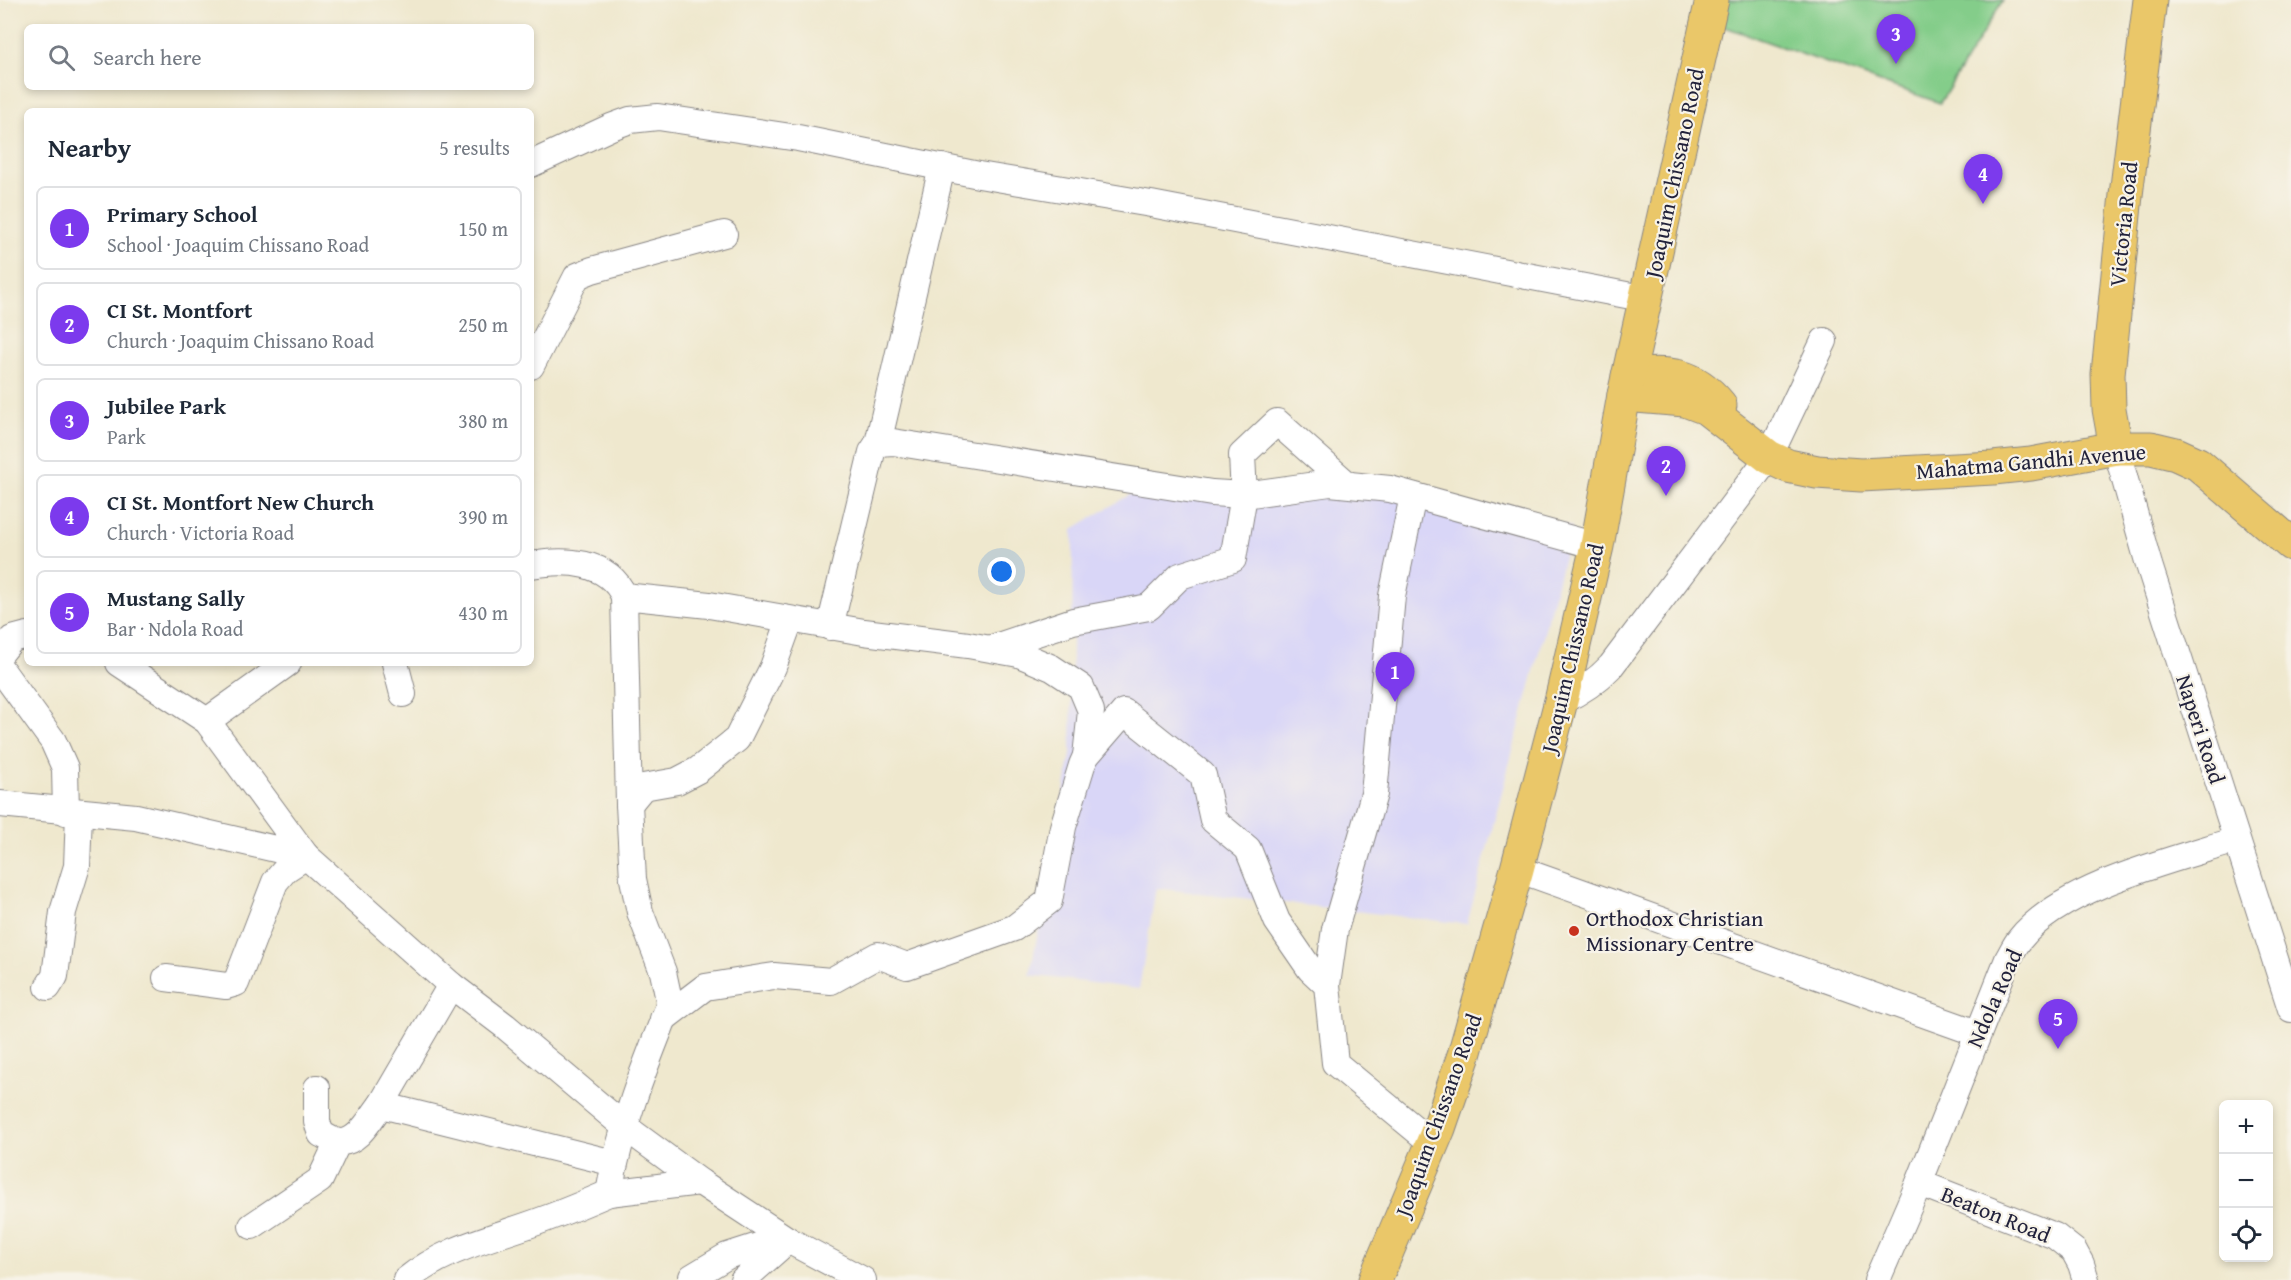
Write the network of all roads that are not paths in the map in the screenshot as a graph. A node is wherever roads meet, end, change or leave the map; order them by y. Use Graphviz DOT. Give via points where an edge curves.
graph roads {
  1 [pos="1712,0"];
  2 [pos="2150,0"];
  3 [pos="534,163"];
  4 [pos="942,167"];
  5 [pos="724,234"];
  6 [pos="1647,299"];
  7 [pos="1824,341"];
  8 [pos="534,360"];
  9 [pos="1626,385"];
  10 [pos="878,443"];
  11 [pos="1758,448"];
  12 [pos="2116,448"];
  13 [pos="1347,484"];
  14 [pos="1244,495"];
  15 [pos="1413,496"];
  16 [pos="2291,544"];
  17 [pos="1597,546"];
  18 [pos="534,564"];
  19 [pos="624,596"];
  20 [pos="790,620"];
  21 [pos="830,627"];
  22 [pos="6,647"];
  23 [pos="989,649"];
  24 [pos="124,666"];
  25 [pos="284,666"];
  26 [pos="395,666"];
  27 [pos="403,694"];
  28 [pos="1561,701"];
  29 [pos="207,721"];
  30 [pos="1086,756"];
  31 [pos="0,804"];
  32 [pos="629,804"];
  33 [pos="73,812"];
  34 [pos="2236,840"];
  35 [pos="306,856"];
  36 [pos="1517,870"];
  37 [pos="166,978"];
  38 [pos="451,985"];
  39 [pos="1328,985"];
  40 [pos="48,987"];
  41 [pos="2291,1009"];
  42 [pos="663,1019"];
  43 [pos="1977,1032"];
  44 [pos="317,1088"];
  45 [pos="381,1105"];
  46 [pos="625,1127"];
  47 [pos="338,1142"];
  48 [pos="1432,1143"];
  49 [pos="614,1163"];
  50 [pos="700,1182"];
  51 [pos="1918,1183"];
  52 [pos="609,1193"];
  53 [pos="252,1226"];
  54 [pos="788,1240"];
  55 [pos="692,1277"];
  56 [pos="406,1280"];
  57 [pos="743,1280"];
  58 [pos="863,1280"];
  59 [pos="1376,1280"];
  60 [pos="1877,1280"];
  61 [pos="2086,1280"];
  1 -- 6 [label="main road, Joaquim Chissano Road"];
  2 -- 12 [label="main road, Victoria Road" via="2108,374"];
  3 -- 4 [label="street" via="630,120 658,117 798,138"];
  4 -- 6 [label="street"];
  4 -- 10 [label="street"];
  5 -- 8 [label="street" via="577,276"];
  6 -- 9 [label="main road, Joaquim Chissano Road"];
  7 -- 11 [label="street"];
  9 -- 11 [label="main road" via="1661,373 1685,377 1709,391"];
  9 -- 17 [label="main road, Joaquim Chissano Road"];
  10 -- 14 [label="street" via="893,442"];
  10 -- 21 [label="street" via="872,452"];
  11 -- 12 [label="main road, Mahatma Gandhi Avenue" via="1788,466 1861,475 2031,464"];
  11 -- 28 [label="street" via="1611,666 1590,686"];
  12 -- 16 [label="main road, Mahatma Gandhi Avenue" via="2151,448 2198,464"];
  12 -- 34 [label="street, Naperi Road"];
  13 -- 14 [label="street"];
  13 -- 14 [label="street" via="1277,422 1242,455"];
  13 -- 15 [label="street"];
  14 -- 23 [label="street" via="1233,559 1180,576 1149,607 1073,621"];
  15 -- 17 [label="street"];
  15 -- 39 [label="street" via="1392,596 1374,794 1335,929"];
  17 -- 28 [label="main road, Joaquim Chissano Road"];
  18 -- 19 [label="street" via="558,560 601,570 619,584"];
  19 -- 20 [label="street" via="709,605"];
  19 -- 32 [label="street"];
  20 -- 21 [label="street"];
  20 -- 32 [label="street" via="773,667 737,739 698,770 677,781 643,787"];
  21 -- 23 [label="street"];
  22 -- 33 [label="street" via="65,768"];
  23 -- 30 [label="street" via="1019,654 1052,668 1081,687 1091,711"];
  24 -- 29 [label="street"];
  25 -- 29 [label="street"];
  26 -- 27 [label="street"];
  28 -- 36 [label="main road, Joaquim Chissano Road"];
  29 -- 35 [label="street"];
  30 -- 39 [label="street" via="1124,712 1203,775 1213,820 1248,849 1277,921 1310,969"];
  30 -- 42 [label="street" via="1064,827 1049,901 1014,928 907,966 878,955 831,981 774,976 705,987"];
  31 -- 33 [label="street"];
  32 -- 42 [label="street" via="633,879 669,1000"];
  33 -- 35 [label="street" via="136,817"];
  33 -- 40 [label="street" via="77,866 63,912 55,975"];
  34 -- 41 [label="street, Naperi Road"];
  34 -- 43 [label="street, Ndola Road" via="2146,869 2059,906 2020,939"];
  35 -- 37 [label="street" via="275,882 236,983 226,986"];
  35 -- 38 [label="street"];
  36 -- 43 [label="street"];
  36 -- 48 [label="main road, Joaquim Chissano Road" via="1464,1055"];
  38 -- 45 [label="street"];
  38 -- 46 [label="street"];
  39 -- 48 [label="street" via="1335,1063"];
  42 -- 46 [label="street"];
  43 -- 51 [label="street, Ndola Road"];
  44 -- 47 [label="street" via="321,1134"];
  45 -- 47 [label="street" via="359,1133 348,1141"];
  45 -- 49 [label="street"];
  46 -- 49 [label="street"];
  46 -- 50 [label="street"];
  47 -- 53 [label="street" via="320,1180"];
  48 -- 59 [label="main road, Joaquim Chissano Road"];
  49 -- 52 [label="street"];
  50 -- 52 [label="street"];
  50 -- 54 [label="street"];
  51 -- 60 [label="street, Ndola Road"];
  51 -- 61 [label="street, Beaton Road" via="2055,1236 2074,1251"];
  52 -- 56 [label="street" via="443,1255"];
  54 -- 55 [label="street" via="727,1256"];
  54 -- 57 [label="street"];
  54 -- 58 [label="street"];
}
